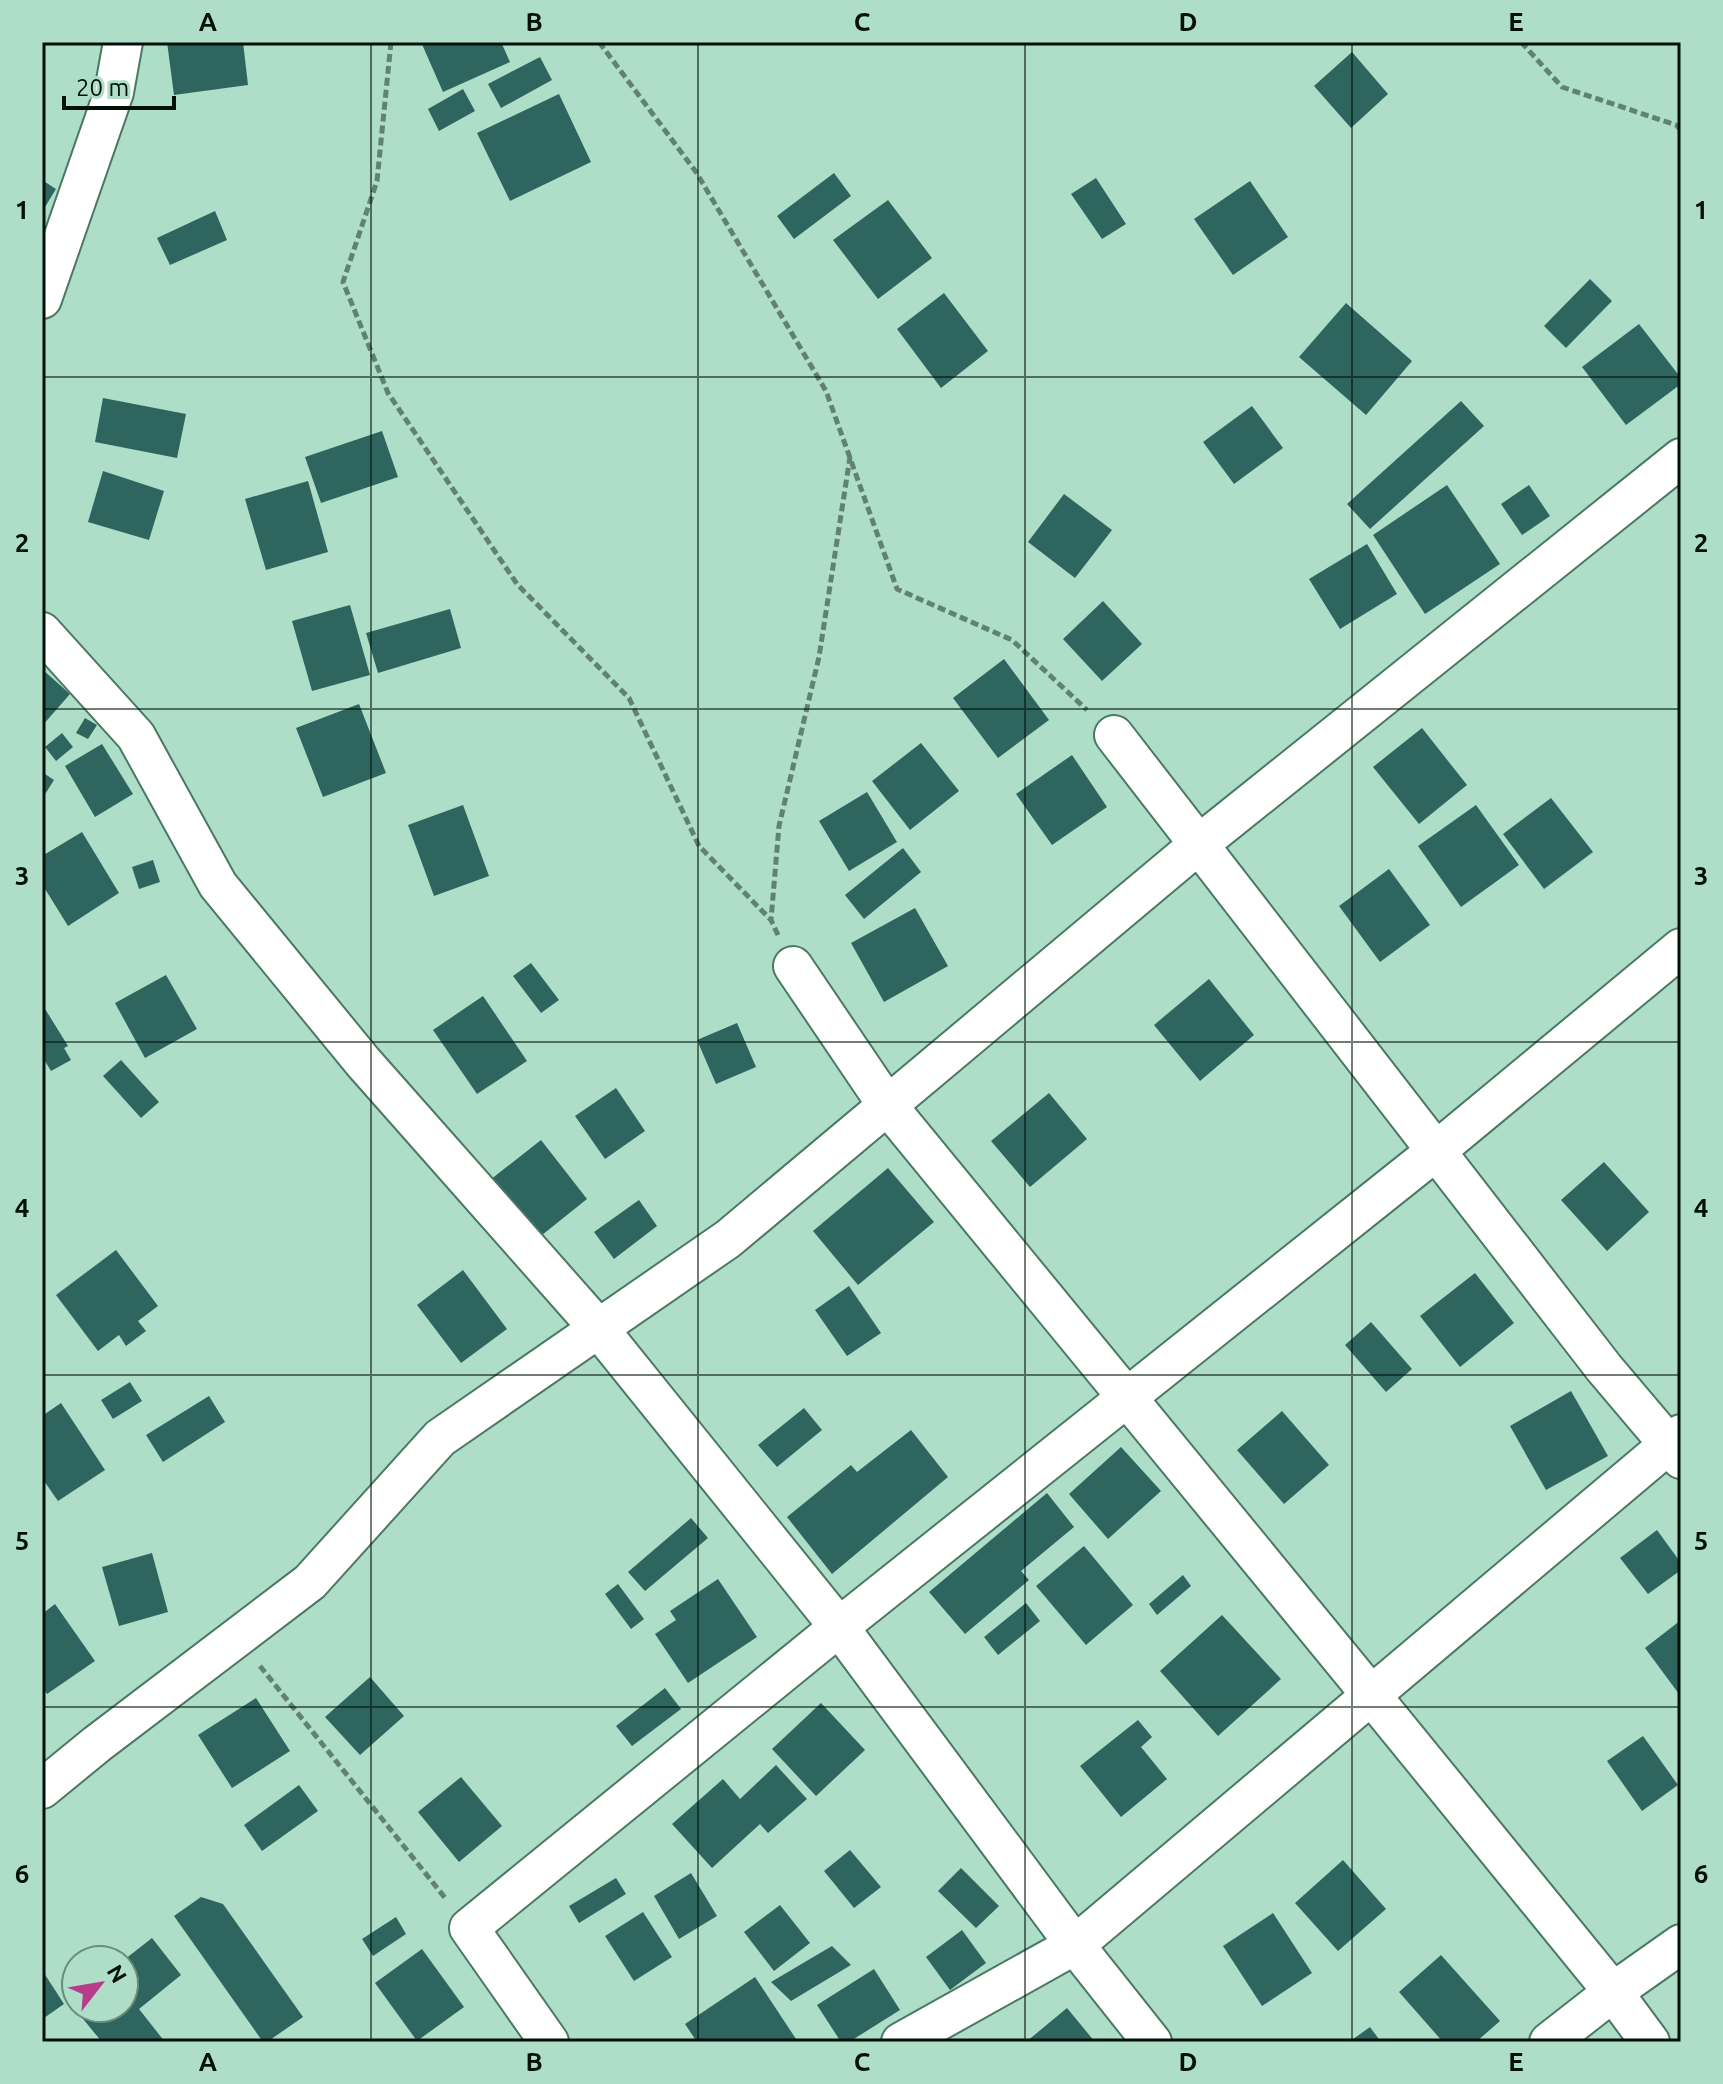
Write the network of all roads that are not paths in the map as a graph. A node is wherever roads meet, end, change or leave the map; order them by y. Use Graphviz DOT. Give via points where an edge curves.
graph roads {
  1 [pos="123,42"];
  2 [pos="42,299"];
  3 [pos="1681,458"];
  4 [pos="42,632"];
  5 [pos="1114,735"];
  6 [pos="1198,845"];
  7 [pos="1681,948"];
  8 [pos="793,966"];
  9 [pos="887,1105"];
  10 [pos="1436,1151"];
  11 [pos="599,1329"];
  12 [pos="1126,1397"];
  13 [pos="1677,1446"];
  14 [pos="839,1627"];
  15 [pos="1371,1695"];
  16 [pos="42,1789"];
  17 [pos="1681,1944"];
  18 [pos="1075,1945"];
  19 [pos="1613,1992"];
  20 [pos="549,2042"];
  21 [pos="901,2042"];
  22 [pos="1152,2042"];
  23 [pos="1549,2042"];
  24 [pos="1650,2042"];
  1 -- 2 [label="street" via="114,92"];
  3 -- 6 [label="street"];
  4 -- 11 [label="street" via="136,736 218,885 363,1062"];
  5 -- 6 [label="street"];
  6 -- 9 [label="street"];
  6 -- 10 [label="street"];
  7 -- 10 [label="street"];
  8 -- 9 [label="street"];
  9 -- 11 [label="street" via="728,1239"];
  9 -- 12 [label="street"];
  10 -- 12 [label="street"];
  10 -- 13 [label="street" via="1604,1368"];
  11 -- 14 [label="street"];
  11 -- 16 [label="street" via="440,1438 310,1582"];
  12 -- 14 [label="street"];
  12 -- 15 [label="street"];
  13 -- 15 [label="street"];
  14 -- 18 [label="street"];
  14 -- 20 [label="street" via="469,1928"];
  15 -- 18 [label="street"];
  15 -- 19 [label="street"];
  17 -- 19 [label="street"];
  18 -- 21 [label="street"];
  18 -- 22 [label="street"];
  19 -- 23 [label="street"];
  19 -- 24 [label="street"];
}
